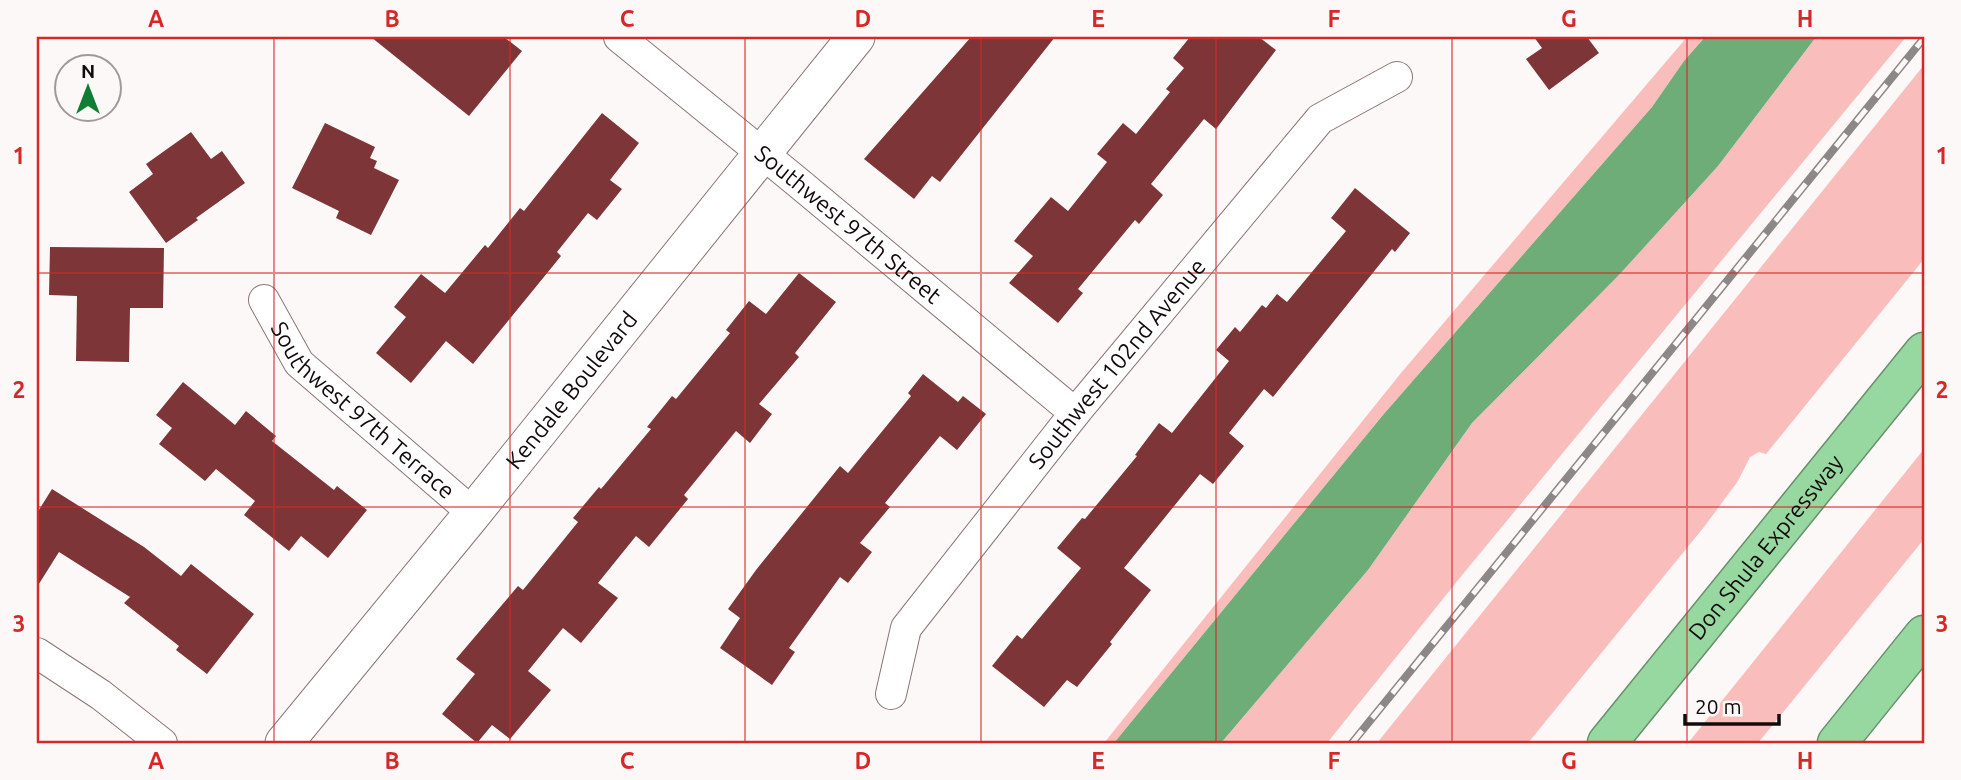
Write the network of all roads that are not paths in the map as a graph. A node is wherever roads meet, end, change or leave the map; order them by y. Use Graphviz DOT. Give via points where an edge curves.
graph roads {
  1 [pos="619,37"];
  2 [pos="856,37"];
  3 [pos="1397,77"];
  4 [pos="764,154"];
  5 [pos="264,300"];
  6 [pos="1924,352"];
  7 [pos="1074,413"];
  8 [pos="473,513"];
  9 [pos="1924,635"];
  10 [pos="37,653"];
  11 [pos="891,694"];
  12 [pos="162,743"];
  13 [pos="284,743"];
  14 [pos="1607,743"];
  15 [pos="1837,743"];
  1 -- 4 [label="street, Southwest 97th Street"];
  2 -- 4 [label="street, Kendale Boulevard"];
  3 -- 7 [label="street, Southwest 102nd Avenue" via="1320,119"];
  4 -- 7 [label="street, Southwest 97th Street"];
  4 -- 8 [label="street, Kendale Boulevard"];
  5 -- 8 [label="street, Southwest 97th Terrace" via="299,363"];
  6 -- 14 [label="highway, Don Shula Expressway"];
  7 -- 11 [label="street, Southwest 102nd Avenue" via="906,628"];
  8 -- 13 [label="street, Kendale Boulevard"];
  9 -- 15 [label="highway"];
  10 -- 12 [label="street"];
}
